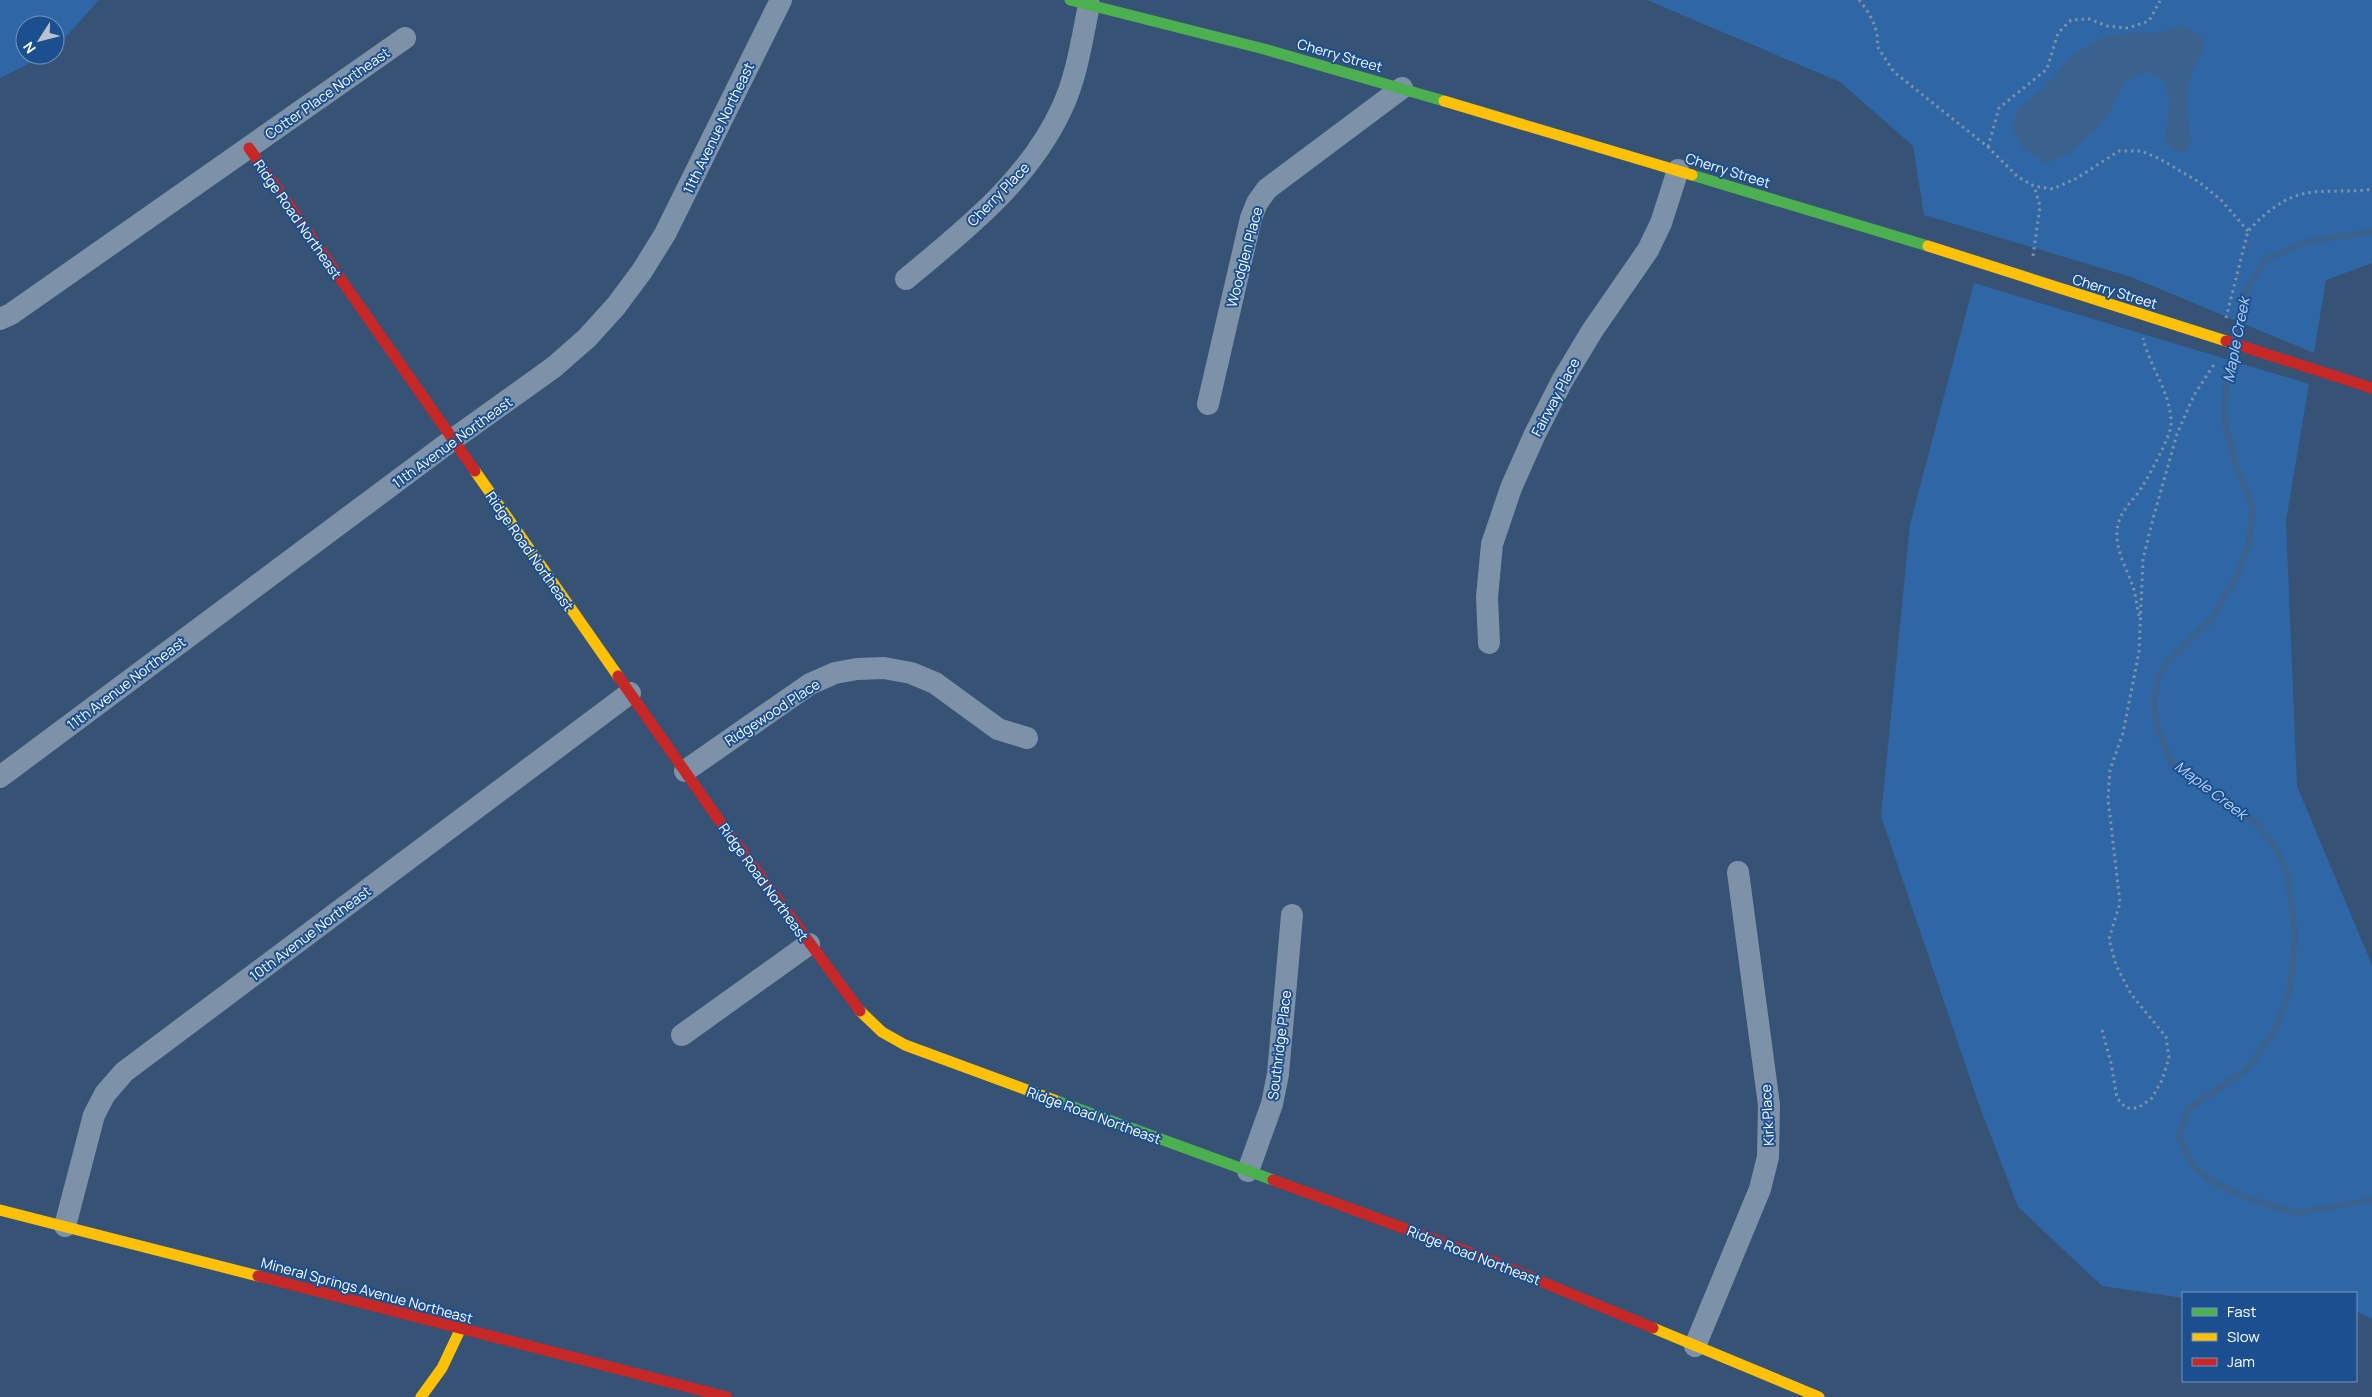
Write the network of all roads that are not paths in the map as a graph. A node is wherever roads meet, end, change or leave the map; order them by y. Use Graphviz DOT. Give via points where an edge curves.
graph roads {
  1 [pos="781,0"];
  2 [pos="1079,2"];
  3 [pos="406,38"];
  4 [pos="1402,88"];
  5 [pos="248,148"];
  6 [pos="1678,170"];
  7 [pos="906,279"];
  8 [pos="0,319"];
  9 [pos="2372,388"];
  10 [pos="1208,404"];
  11 [pos="452,440"];
  12 [pos="1489,642"];
  13 [pos="630,693"];
  14 [pos="1027,738"];
  15 [pos="685,771"];
  16 [pos="0,778"];
  17 [pos="1738,872"];
  18 [pos="1292,915"];
  19 [pos="810,944"];
  20 [pos="682,1035"];
  21 [pos="1248,1171"];
  22 [pos="0,1210"];
  23 [pos="65,1226"];
  24 [pos="460,1330"];
  25 [pos="1696,1346"];
  26 [pos="421,1397"];
  27 [pos="728,1397"];
  28 [pos="1819,1397"];
  1 -- 11 [label="street, 11th Avenue Northeast" via="665,234 616,306 561,361"];
  2 -- 4 [label="street, Cherry Street"];
  2 -- 7 [label="street, Cherry Place" via="1075,71 1062,107 1044,141 1022,173 996,201"];
  3 -- 5 [label="street, Cotter Place Northeast"];
  4 -- 6 [label="street, Cherry Street"];
  4 -- 10 [label="street, Woodglen Place" via="1267,190 1257,203"];
  5 -- 8 [label="street, Ridge Road Northeast" via="12,314"];
  5 -- 11 [label="street, Ridge Road Northeast"];
  6 -- 9 [label="street, Cherry Street"];
  6 -- 12 [label="street, Fairway Place" via="1662,223 1648,250 1592,331 1562,382 1534,434 1511,488 1492,544 1487,598"];
  11 -- 13 [label="street, Ridge Road Northeast"];
  11 -- 16 [label="street, 11th Avenue Northeast"];
  13 -- 15 [label="street, Ridge Road Northeast"];
  13 -- 23 [label="street, 10th Avenue Northeast" via="124,1072 105,1094 94,1115"];
  14 -- 15 [label="street, Ridgewood Place" via="998,729 935,683 911,672 857,668 810,684"];
  15 -- 19 [label="street, Ridge Road Northeast"];
  17 -- 25 [label="street, Kirk Place" via="1769,1104 1768,1157 1760,1189"];
  18 -- 21 [label="street, Southridge Place" via="1278,1074 1272,1104"];
  19 -- 20 [label="street"];
  19 -- 21 [label="street, Ridge Road Northeast" via="863,1015 904,1045"];
  21 -- 25 [label="street, Ridge Road Northeast" via="1487,1258"];
  22 -- 23 [label="street, Mineral Springs Avenue Northeast"];
  23 -- 24 [label="street, Mineral Springs Avenue Northeast"];
  24 -- 26 [label="street" via="442,1368"];
  24 -- 27 [label="street, Mineral Springs Avenue Northeast"];
  25 -- 28 [label="street, Ridge Road Northeast"];
}
